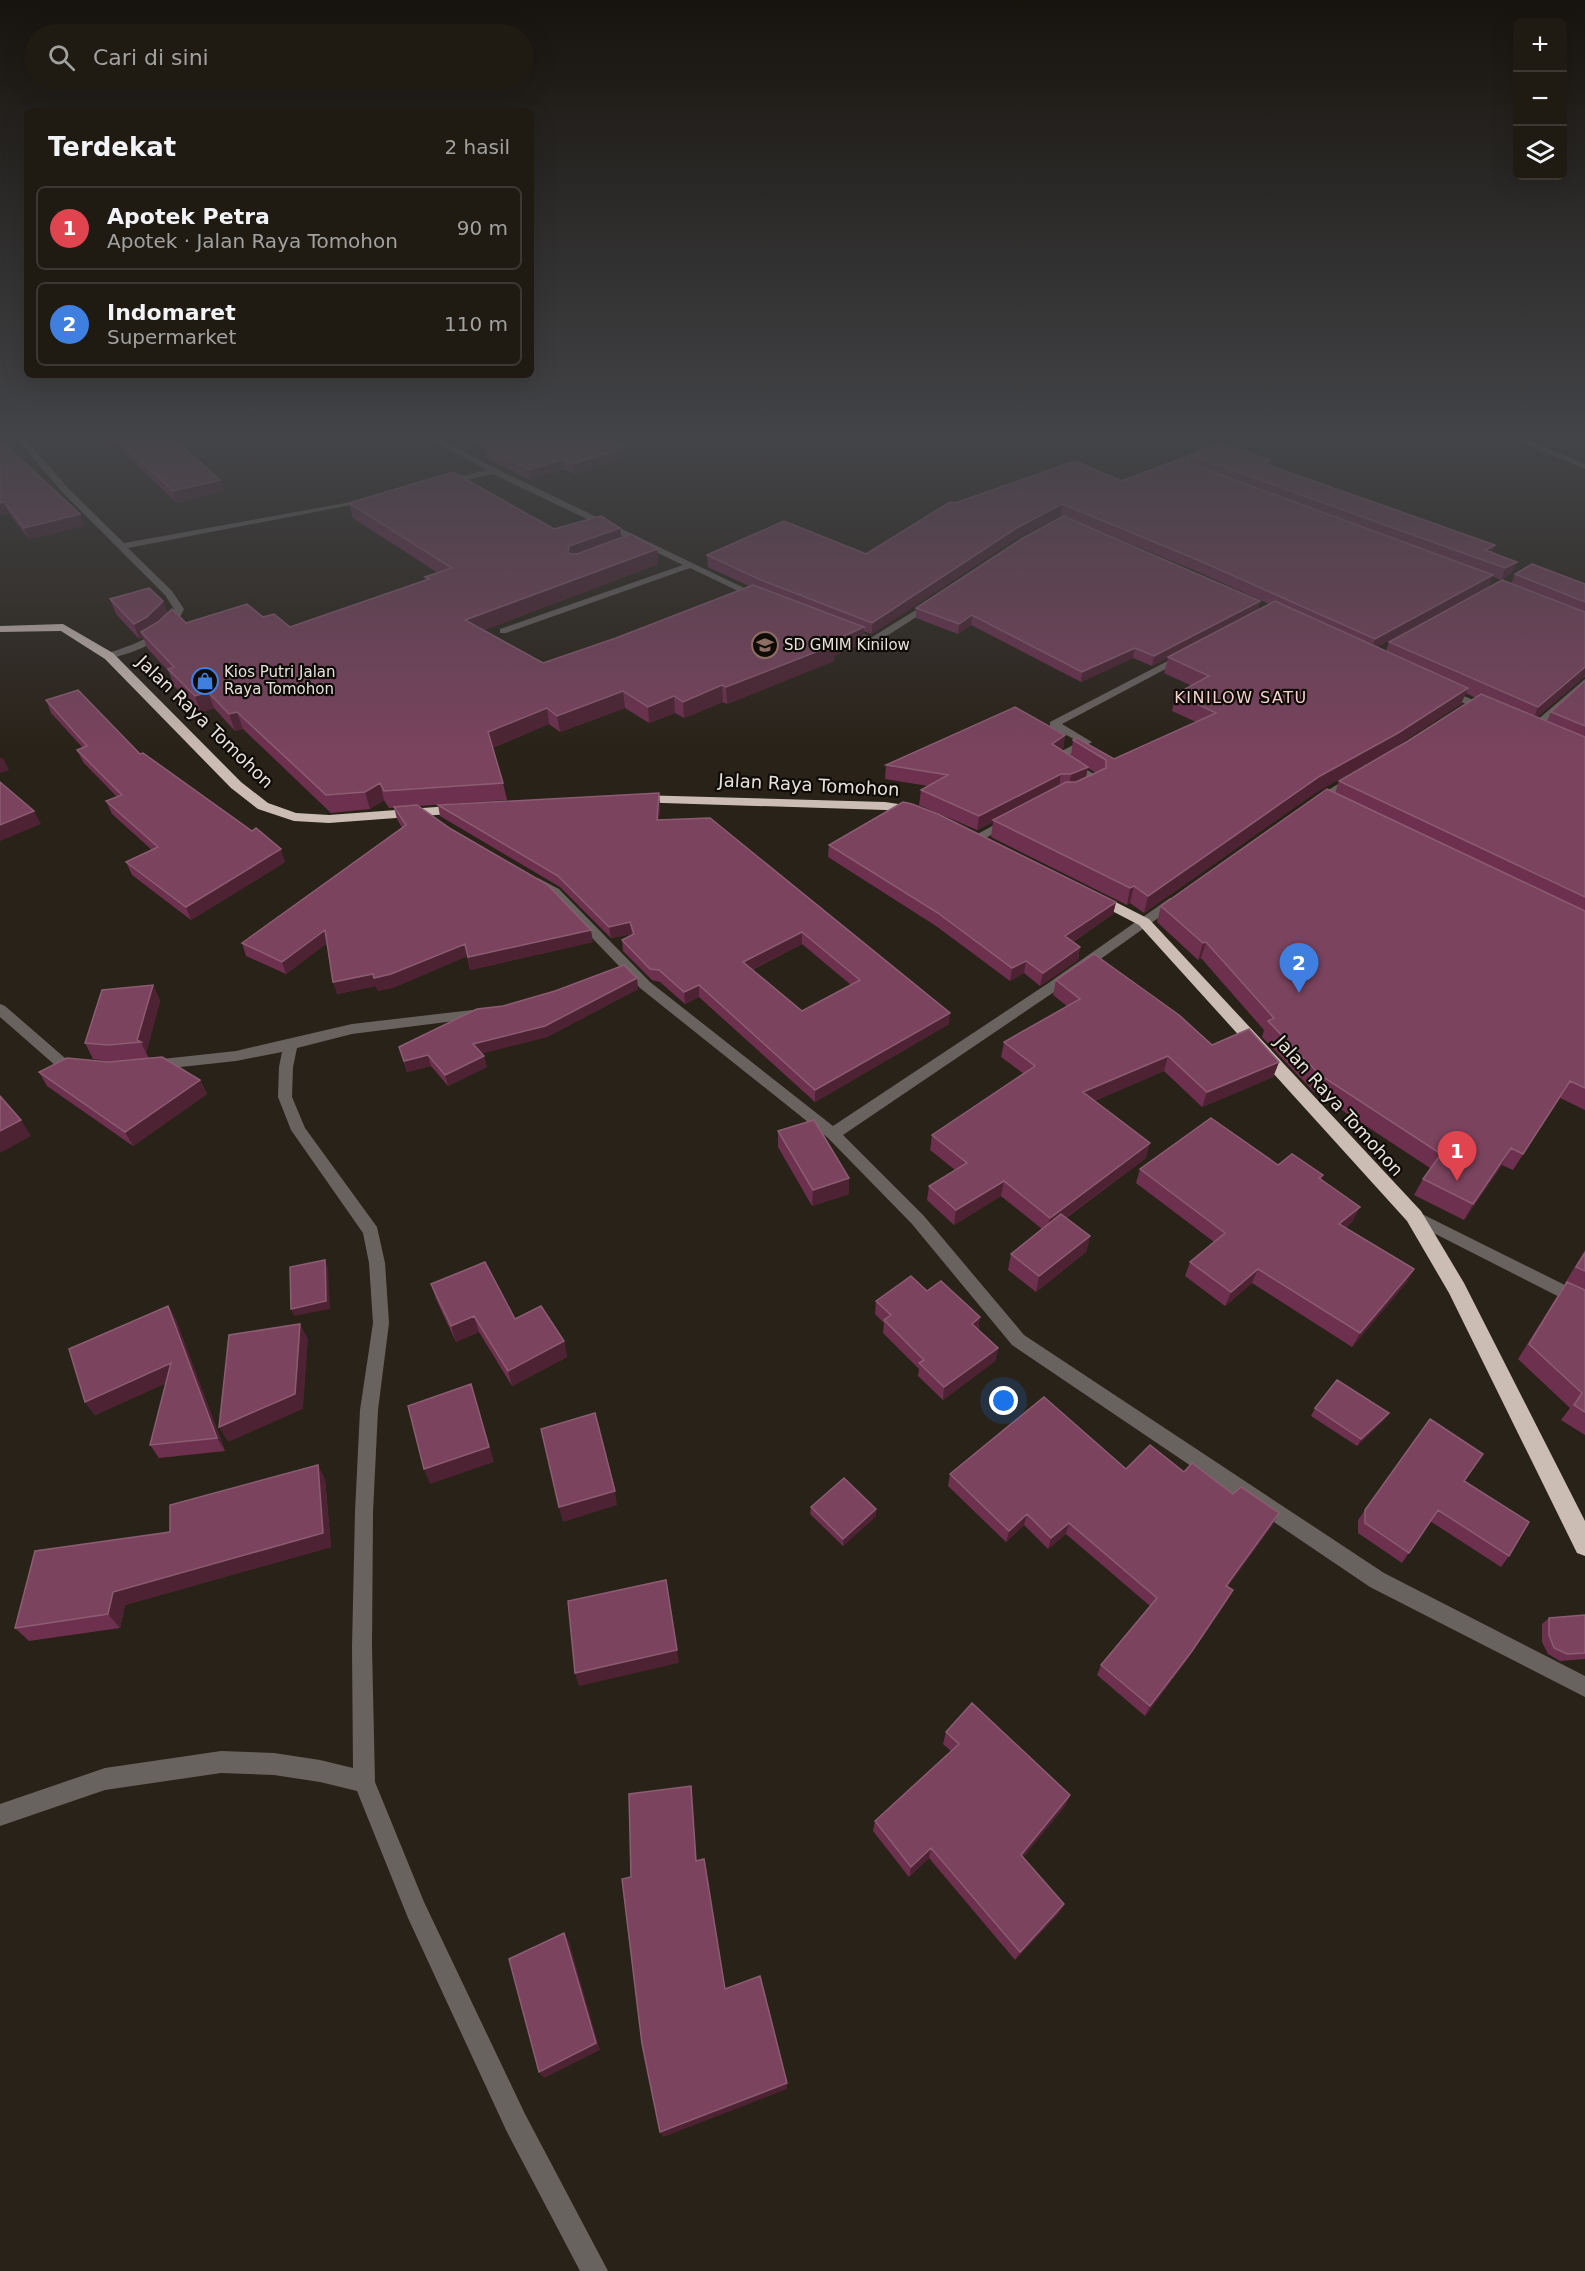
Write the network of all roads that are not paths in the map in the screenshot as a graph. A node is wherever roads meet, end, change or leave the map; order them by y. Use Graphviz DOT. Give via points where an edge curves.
graph roads {
  1 [pos="118,542"];
  2 [pos="144,542"];
  3 [pos="639,542"];
  4 [pos="644,542"];
  5 [pos="631,545"];
  6 [pos="122,546"];
  7 [pos="691,565"];
  8 [pos="942,596"];
  9 [pos="766,600"];
  10 [pos="833,626"];
  11 [pos="0,629"];
  12 [pos="503,631"];
  13 [pos="1198,649"];
  14 [pos="109,656"];
  15 [pos="1585,682"];
  16 [pos="1432,685"];
  17 [pos="1503,716"];
  18 [pos="1533,729"];
  19 [pos="1368,770"];
  20 [pos="1078,790"];
  21 [pos="621,800"];
  22 [pos="480,808"];
  23 [pos="422,811"];
  24 [pos="1301,811"];
  25 [pos="934,817"];
  26 [pos="1016,817"];
  27 [pos="441,824"];
  28 [pos="961,829"];
  29 [pos="978,837"];
  30 [pos="999,848"];
  31 [pos="526,875"];
  32 [pos="1082,890"];
  33 [pos="1184,894"];
  34 [pos="1144,922"];
  35 [pos="629,967"];
  36 [pos="607,976"];
  37 [pos="0,1010"];
  38 [pos="505,1010"];
  39 [pos="291,1045"];
  40 [pos="94,1066"];
  41 [pos="138,1066"];
  42 [pos="832,1134"];
  43 [pos="1413,1216"];
  44 [pos="1585,1303"];
  45 [pos="1585,1545"];
  46 [pos="1585,1687"];
  47 [pos="364,1782"];
  48 [pos="0,1815"];
  49 [pos="595,2271"];
  1 -- 6 [label="street"];
  2 -- 6 [label="street"];
  3 -- 5 [label="street"];
  4 -- 7 [label="street"];
  6 -- 14 [label="street" via="169,593 179,609 177,617 155,638"];
  7 -- 9 [label="street"];
  7 -- 12 [label="street"];
  8 -- 10 [label="street" via="873,641"];
  11 -- 14 [label="highway, Jalan Raya Tomohon" via="63,627"];
  13 -- 20 [label="street" via="1054,724 1087,742 1058,757 1098,781"];
  14 -- 23 [label="highway, Jalan Raya Tomohon" via="236,785 263,806 294,817 329,819"];
  15 -- 18 [label="street"];
  16 -- 17 [label="street" via="1468,707"];
  19 -- 24 [label="street" via="1326,800"];
  21 -- 25 [label="highway, Jalan Raya Tomohon" via="885,807 915,810"];
  22 -- 23 [label="highway, Jalan Raya Tomohon"];
  23 -- 27 [label="street"];
  26 -- 29 [label="street"];
  28 -- 29 [label="highway"];
  29 -- 30 [label="highway"];
  31 -- 35 [label="street" via="555,892"];
  32 -- 34 [label="highway, Jalan Raya Tomohon"];
  33 -- 34 [label="street"];
  34 -- 42 [label="street"];
  34 -- 43 [label="highway, Jalan Raya Tomohon"];
  35 -- 36 [label="street"];
  35 -- 42 [label="street" via="645,985"];
  37 -- 40 [label="street" via="61,1063"];
  38 -- 39 [label="street" via="352,1029"];
  39 -- 41 [label="street" via="236,1056"];
  39 -- 47 [label="street" via="285,1097 298,1130 372,1231 377,1263 381,1323 369,1410 364,1512"];
  42 -- 46 [label="street" via="918,1220 1018,1340 1377,1580"];
  43 -- 44 [label="street"];
  43 -- 45 [label="highway, Jalan Raya Tomohon" via="1457,1288"];
  47 -- 48 [label="street" via="274,1764 221,1762 105,1779"];
  47 -- 49 [label="street" via="416,1910 516,2122"];
}
